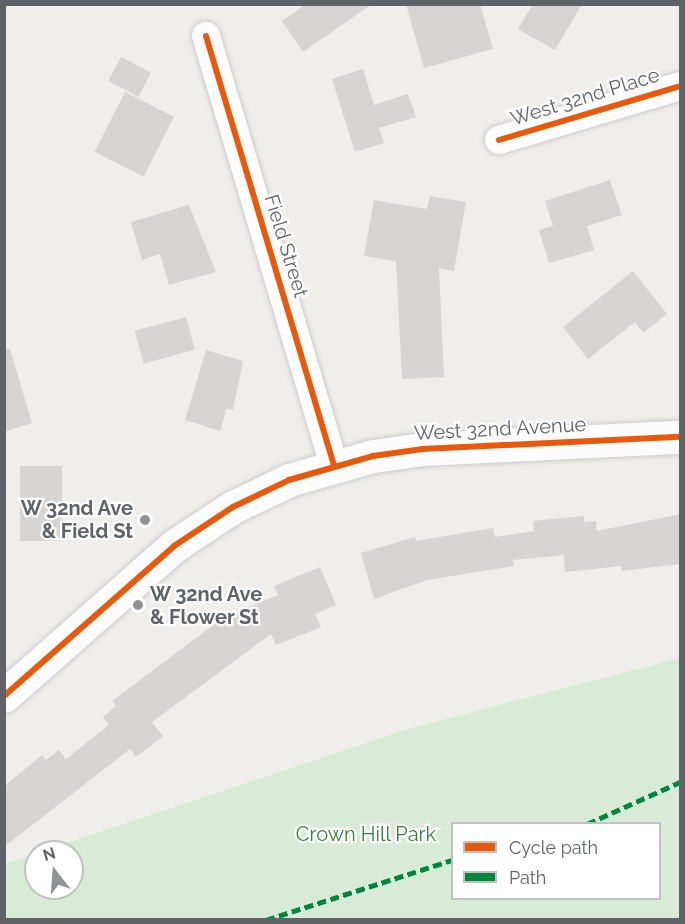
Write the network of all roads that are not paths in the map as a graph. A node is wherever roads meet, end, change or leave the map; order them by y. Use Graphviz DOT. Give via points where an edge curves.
graph roads {
  1 [pos="206,36"];
  2 [pos="681,86"];
  3 [pos="499,140"];
  4 [pos="681,436"];
  5 [pos="334,465"];
  6 [pos="8,685"];
  1 -- 5 [label="street, Field Street"];
  2 -- 3 [label="street, West 32nd Place"];
  4 -- 5 [label="street, West 32nd Avenue" via="471,445"];
  5 -- 6 [label="street, West 32nd Avenue" via="262,492 202,525"];
}
